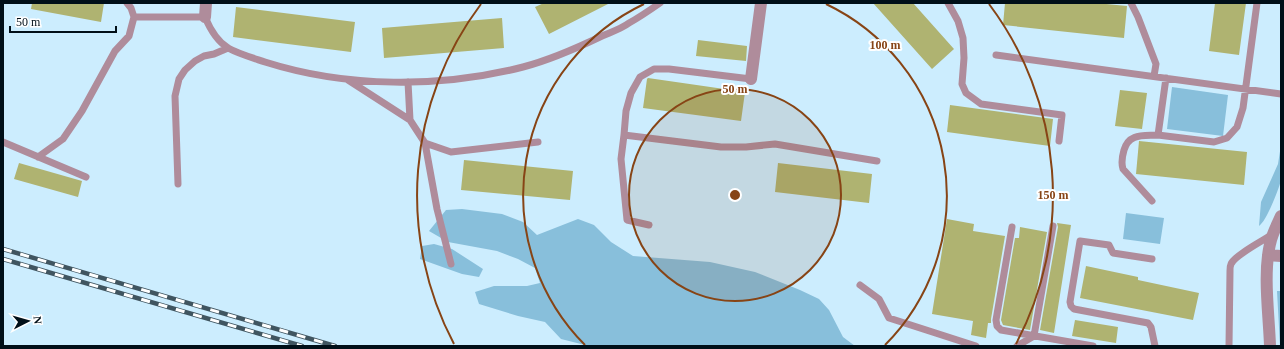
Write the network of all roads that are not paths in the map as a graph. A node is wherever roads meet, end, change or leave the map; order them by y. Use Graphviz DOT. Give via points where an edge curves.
graph roads {
  1 [pos="127,3"];
  2 [pos="206,3"];
  3 [pos="660,3"];
  4 [pos="761,3"];
  5 [pos="948,3"];
  6 [pos="1131,3"];
  7 [pos="1257,3"];
  8 [pos="134,17"];
  9 [pos="205,17"];
  10 [pos="228,48"];
  11 [pos="996,55"];
  12 [pos="1154,76"];
  13 [pos="1166,78"];
  14 [pos="346,79"];
  15 [pos="751,79"];
  16 [pos="408,82"];
  17 [pos="1246,89"];
  18 [pos="1281,94"];
  19 [pos="410,120"];
  20 [pos="624,135"];
  21 [pos="1158,135"];
  22 [pos="1059,140"];
  23 [pos="3,142"];
  24 [pos="538,142"];
  25 [pos="425,143"];
  26 [pos="38,157"];
  27 [pos="877,161"];
  28 [pos="86,177"];
  29 [pos="178,184"];
  30 [pos="1152,201"];
  31 [pos="1281,216"];
  32 [pos="649,225"];
  33 [pos="1053,226"];
  34 [pos="1012,227"];
  35 [pos="1273,234"];
  36 [pos="1268,255"];
  37 [pos="1281,256"];
  38 [pos="1152,259"];
  39 [pos="451,264"];
  40 [pos="860,285"];
  41 [pos="1034,336"];
  42 [pos="976,346"];
  43 [pos="1017,346"];
  44 [pos="1093,346"];
  45 [pos="1155,346"];
  46 [pos="1229,346"];
  47 [pos="1270,346"];
  1 -- 8 [label="lane"];
  2 -- 9 [label="street"];
  3 -- 16 [label="lane" via="628,24 577,48 524,67 451,80"];
  4 -- 15 [label="street"];
  5 -- 22 [label="lane" via="962,31 962,84 966,94 981,104 1062,115"];
  6 -- 12 [label="lane" via="1156,64"];
  7 -- 17 [label="lane"];
  8 -- 9 [label="lane"];
  8 -- 26 [label="lane" via="129,36 115,51 82,111 63,139"];
  9 -- 10 [label="lane" via="214,34"];
  10 -- 14 [label="lane" via="280,67"];
  10 -- 29 [label="lane" via="195,61 179,79 176,96"];
  11 -- 12 [label="lane"];
  12 -- 13 [label="lane"];
  13 -- 17 [label="lane"];
  13 -- 21 [label="lane"];
  14 -- 16 [label="lane"];
  14 -- 19 [label="lane"];
  15 -- 20 [label="lane" via="654,69 640,77 631,93"];
  16 -- 19 [label="lane"];
  17 -- 18 [label="lane"];
  17 -- 21 [label="lane" via="1238,127 1227,138 1214,142"];
  19 -- 25 [label="lane"];
  20 -- 27 [label="lane" via="721,147 775,144"];
  20 -- 32 [label="lane" via="621,159 627,220"];
  21 -- 30 [label="lane" via="1132,138 1126,144 1122,160 1123,169"];
  23 -- 26 [label="lane"];
  24 -- 25 [label="lane" via="451,152"];
  25 -- 39 [label="lane" via="437,209"];
  26 -- 28 [label="lane"];
  31 -- 35 [label="street"];
  33 -- 41 [label="lane"];
  34 -- 41 [label="lane" via="997,326 1001,330"];
  35 -- 36 [label="street"];
  35 -- 46 [label="lane" via="1231,264"];
  36 -- 37 [label="street"];
  36 -- 47 [label="street"];
  38 -- 45 [label="lane" via="1113,253 1109,245 1080,241 1070,302 1074,309 1148,323"];
  40 -- 42 [label="lane" via="879,299 889,318"];
  41 -- 43 [label="lane"];
  41 -- 44 [label="lane"];
}
